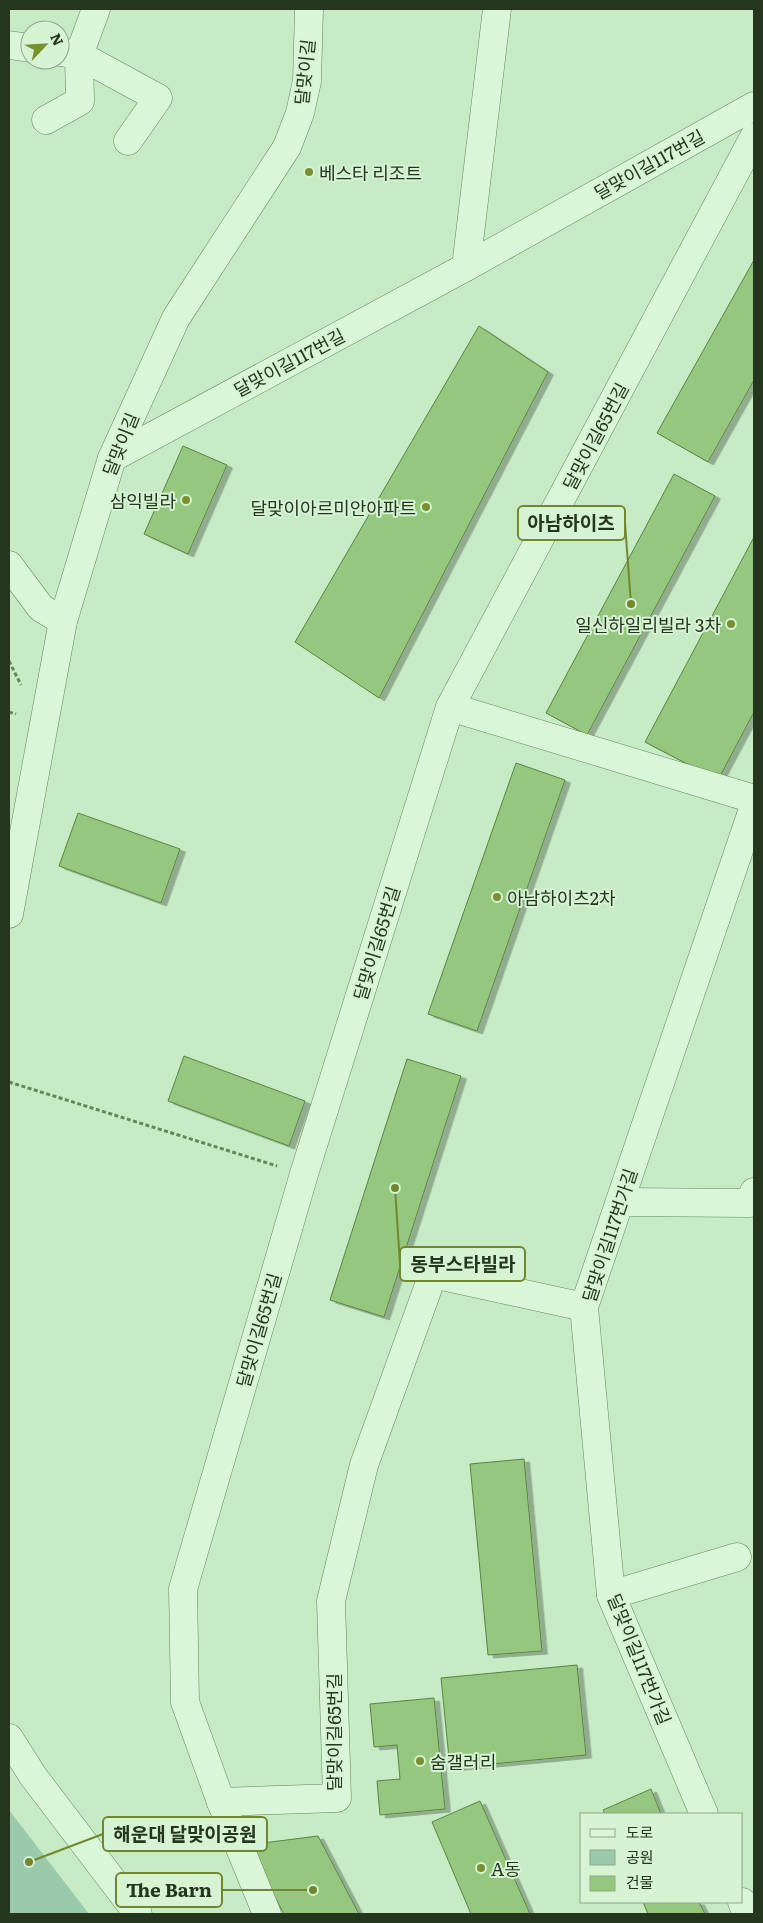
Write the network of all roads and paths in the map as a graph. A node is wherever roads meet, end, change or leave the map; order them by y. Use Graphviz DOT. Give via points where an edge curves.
graph roads {
  1 [pos="96,9"];
  2 [pos="309,9"];
  3 [pos="497,9"];
  4 [pos="70,51"];
  5 [pos="70,54"];
  6 [pos="70,57"];
  7 [pos="754,106"];
  8 [pos="46,120"];
  9 [pos="754,136"];
  10 [pos="128,141"];
  11 [pos="466,267"];
  12 [pos="112,458"];
  13 [pos="9,565"];
  14 [pos="63,621"];
  15 [pos="9,661"];
  16 [pos="24,690"];
  17 [pos="450,707"];
  18 [pos="9,712"];
  19 [pos="19,715"];
  20 [pos="754,799"];
  21 [pos="754,806"];
  22 [pos="9,914"];
  23 [pos="9,1082"];
  24 [pos="304,1174"];
  25 [pos="754,1192"];
  26 [pos="620,1202"];
  27 [pos="584,1307"];
  28 [pos="738,1557"];
  29 [pos="611,1595"];
  30 [pos="9,1738"];
  31 [pos="221,1802"];
  32 [pos="704,1813"];
  33 [pos="138,1914"];
  34 [pos="267,1914"];
  1 -- 4 [label="street"];
  2 -- 12 [label="street, 달맞이길" via="306,80 300,113 287,147 176,318"];
  3 -- 11 [label="street"];
  5 -- 10 [label="street" via="158,98"];
  6 -- 8 [label="street" via="80,101"];
  7 -- 11 [label="street, 달맞이길117번길"];
  9 -- 17 [label="street, 달맞이길65번길"];
  11 -- 12 [label="street, 달맞이길117번길"];
  12 -- 14 [label="street, 달맞이길"];
  13 -- 14 [label="street" via="41,608"];
  14 -- 22 [label="street, 달맞이길"];
  15 -- 16 [label="path"];
  17 -- 20 [label="street"];
  17 -- 24 [label="street, 달맞이길65번길"];
  18 -- 19 [label="path"];
  21 -- 26 [label="street, 달맞이길117번가길"];
  23 -- 24 [label="path"];
  24 -- 31 [label="street, 달맞이길65번길" via="182,1590 185,1702"];
  25 -- 26 [label="street" via="750,1203"];
  26 -- 27 [label="street, 달맞이길117번가길"];
  27 -- 29 [label="street, 달맞이길117번가길"];
  27 -- 31 [label="street, 달맞이길65번길" via="433,1274 364,1465 331,1601 337,1798"];
  28 -- 29 [label="street"];
  29 -- 32 [label="street, 달맞이길117번가길"];
  30 -- 33 [label="street" via="33,1776"];
  31 -- 34 [label="street, 달맞이길65번길"];
}
